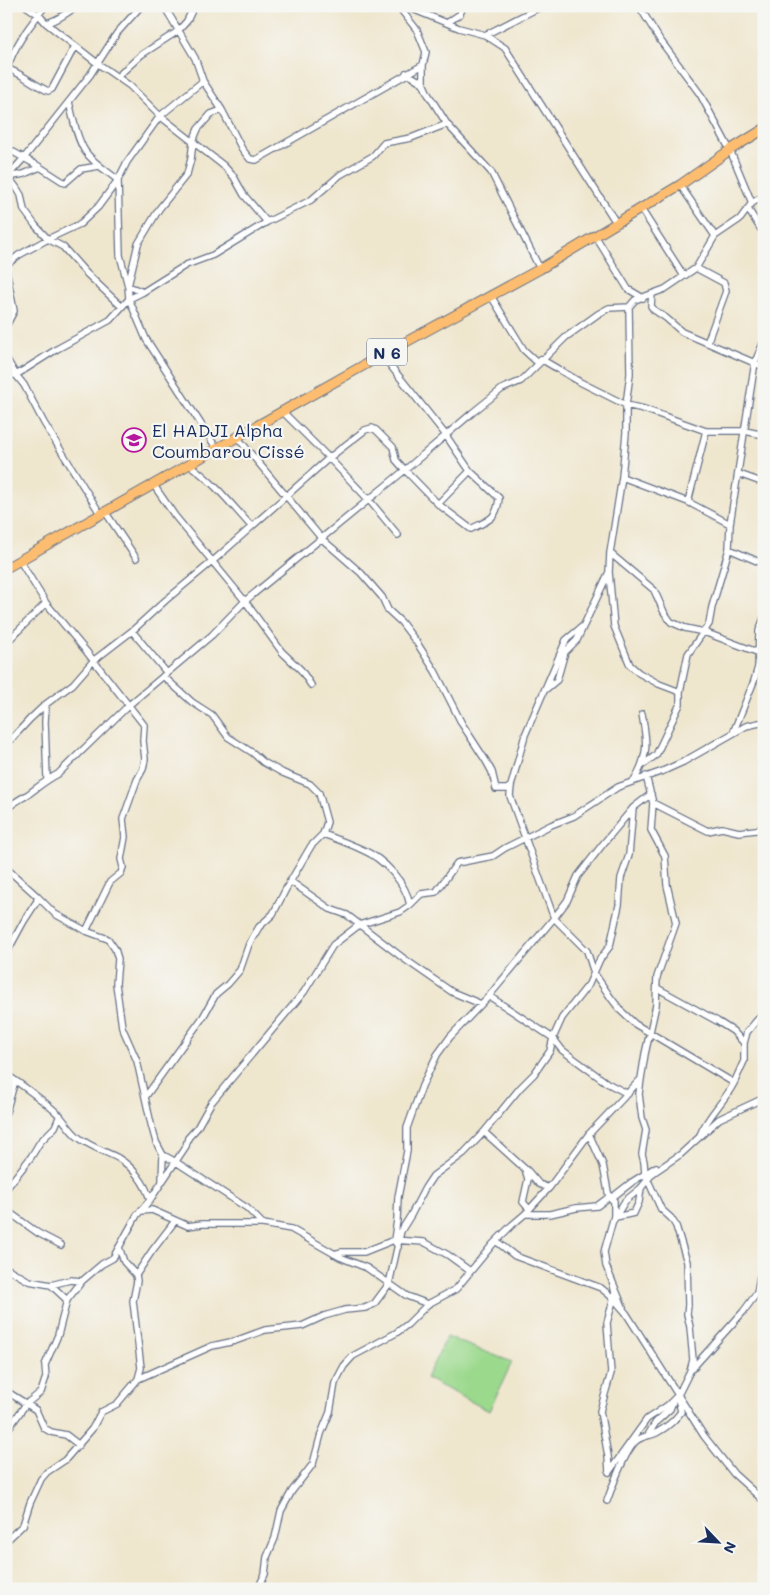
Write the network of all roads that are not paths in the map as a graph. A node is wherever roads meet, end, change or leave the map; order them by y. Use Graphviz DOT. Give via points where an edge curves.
graph roads {
  1 [pos="26,6"];
  2 [pos="46,6"];
  3 [pos="79,6"];
  4 [pos="141,6"];
  5 [pos="164,6"];
  6 [pos="194,6"];
  7 [pos="398,6"];
  8 [pos="406,6"];
  9 [pos="463,6"];
  10 [pos="542,6"];
  11 [pos="639,6"];
  12 [pos="39,14"];
  13 [pos="46,23"];
  14 [pos="447,23"];
  15 [pos="178,31"];
  16 [pos="485,35"];
  17 [pos="75,46"];
  18 [pos="97,63"];
  19 [pos="423,65"];
  20 [pos="7,69"];
  21 [pos="406,74"];
  22 [pos="117,77"];
  23 [pos="203,81"];
  24 [pos="423,83"];
  25 [pos="69,102"];
  26 [pos="222,110"];
  27 [pos="160,116"];
  28 [pos="447,124"];
  29 [pos="764,129"];
  30 [pos="193,141"];
  31 [pos="6,146"];
  32 [pos="730,150"];
  33 [pos="24,158"];
  34 [pos="99,166"];
  35 [pos="40,167"];
  36 [pos="7,177"];
  37 [pos="118,180"];
  38 [pos="680,185"];
  39 [pos="764,196"];
  40 [pos="750,206"];
  41 [pos="641,209"];
  42 [pos="267,222"];
  43 [pos="617,224"];
  44 [pos="764,234"];
  45 [pos="60,235"];
  46 [pos="715,236"];
  47 [pos="596,237"];
  48 [pos="48,239"];
  49 [pos="63,248"];
  50 [pos="6,265"];
  51 [pos="696,268"];
  52 [pos="6,269"];
  53 [pos="540,269"];
  54 [pos="684,276"];
  55 [pos="128,286"];
  56 [pos="143,292"];
  57 [pos="652,294"];
  58 [pos="491,296"];
  59 [pos="643,298"];
  60 [pos="129,299"];
  61 [pos="121,306"];
  62 [pos="629,307"];
  63 [pos="6,326"];
  64 [pos="764,341"];
  65 [pos="707,343"];
  66 [pos="382,355"];
  67 [pos="6,358"];
  68 [pos="539,361"];
  69 [pos="755,362"];
  70 [pos="764,367"];
  71 [pos="6,375"];
  72 [pos="16,375"];
  73 [pos="626,405"];
  74 [pos="282,412"];
  75 [pos="706,431"];
  76 [pos="746,431"];
  77 [pos="445,434"];
  78 [pos="764,435"];
  79 [pos="237,437"];
  80 [pos="218,448"];
  81 [pos="329,458"];
  82 [pos="188,464"];
  83 [pos="405,470"];
  84 [pos="470,471"];
  85 [pos="739,474"];
  86 [pos="622,477"];
  87 [pos="764,483"];
  88 [pos="153,484"];
  89 [pos="287,496"];
  90 [pos="369,500"];
  91 [pos="688,502"];
  92 [pos="438,504"];
  93 [pos="103,514"];
  94 [pos="730,524"];
  95 [pos="251,526"];
  96 [pos="398,535"];
  97 [pos="322,538"];
  98 [pos="729,549"];
  99 [pos="610,553"];
  100 [pos="136,558"];
  101 [pos="20,561"];
  102 [pos="213,561"];
  103 [pos="764,564"];
  104 [pos="6,568"];
  105 [pos="609,572"];
  106 [pos="245,600"];
  107 [pos="46,603"];
  108 [pos="764,618"];
  109 [pos="132,631"];
  110 [pos="704,632"];
  111 [pos="6,643"];
  112 [pos="758,652"];
  113 [pos="93,661"];
  114 [pos="165,674"];
  115 [pos="311,685"];
  116 [pos="680,692"];
  117 [pos="46,704"];
  118 [pos="129,705"];
  119 [pos="642,714"];
  120 [pos="764,722"];
  121 [pos="733,733"];
  122 [pos="6,745"];
  123 [pos="644,764"];
  124 [pos="646,776"];
  125 [pos="47,779"];
  126 [pos="635,779"];
  127 [pos="512,786"];
  128 [pos="651,794"];
  129 [pos="6,797"];
  130 [pos="653,803"];
  131 [pos="11,804"];
  132 [pos="632,808"];
  133 [pos="6,810"];
  134 [pos="764,829"];
  135 [pos="323,834"];
  136 [pos="525,839"];
  137 [pos="6,868"];
  138 [pos="290,882"];
  139 [pos="37,896"];
  140 [pos="410,905"];
  141 [pos="554,918"];
  142 [pos="359,925"];
  143 [pos="86,931"];
  144 [pos="6,954"];
  145 [pos="594,973"];
  146 [pos="657,988"];
  147 [pos="489,996"];
  148 [pos="481,1004"];
  149 [pos="764,1012"];
  150 [pos="649,1034"];
  151 [pos="553,1038"];
  152 [pos="744,1043"];
  153 [pos="6,1074"];
  154 [pos="641,1079"];
  155 [pos="15,1081"];
  156 [pos="734,1082"];
  157 [pos="628,1094"];
  158 [pos="146,1096"];
  159 [pos="764,1098"];
  160 [pos="6,1112"];
  161 [pos="60,1116"];
  162 [pos="484,1132"];
  163 [pos="589,1134"];
  164 [pos="699,1138"];
  165 [pos="163,1156"];
  166 [pos="176,1162"];
  167 [pos="525,1168"];
  168 [pos="646,1177"];
  169 [pos="162,1180"];
  170 [pos="549,1188"];
  171 [pos="641,1188"];
  172 [pos="6,1189"];
  173 [pos="609,1197"];
  174 [pos="150,1200"];
  175 [pos="6,1210"];
  176 [pos="141,1211"];
  177 [pos="527,1211"];
  178 [pos="614,1219"];
  179 [pos="175,1221"];
  180 [pos="263,1224"];
  181 [pos="496,1241"];
  182 [pos="397,1242"];
  183 [pos="61,1245"];
  184 [pos="119,1247"];
  185 [pos="334,1254"];
  186 [pos="764,1266"];
  187 [pos="7,1269"];
  188 [pos="470,1271"];
  189 [pos="136,1275"];
  190 [pos="612,1280"];
  191 [pos="82,1282"];
  192 [pos="51,1284"];
  193 [pos="389,1284"];
  194 [pos="613,1298"];
  195 [pos="67,1300"];
  196 [pos="428,1304"];
  197 [pos="626,1314"];
  198 [pos="690,1371"];
  199 [pos="138,1380"];
  200 [pos="6,1391"];
  201 [pos="677,1396"];
  202 [pos="26,1404"];
  203 [pos="6,1432"];
  204 [pos="648,1435"];
  205 [pos="79,1445"];
  206 [pos="607,1501"];
  207 [pos="764,1501"];
  208 [pos="6,1541"];
  209 [pos="258,1589"];
  1 -- 12 [label="street"];
  2 -- 12 [label="street"];
  3 -- 13 [label="street"];
  4 -- 18 [label="street"];
  5 -- 15 [label="street"];
  6 -- 15 [label="street" via="188,21"];
  7 -- 19 [label="street" via="417,30 426,52"];
  8 -- 14 [label="street"];
  9 -- 14 [label="street" via="460,14"];
  10 -- 16 [label="street"];
  11 -- 32 [label="street" via="700,94"];
  12 -- 13 [label="street"];
  12 -- 20 [label="street" via="12,53"];
  13 -- 17 [label="street"];
  14 -- 16 [label="street"];
  15 -- 22 [label="street" via="141,55"];
  15 -- 23 [label="street"];
  16 -- 43 [label="street" via="505,48 517,64"];
  17 -- 18 [label="street"];
  17 -- 20 [label="street" via="48,91"];
  18 -- 22 [label="street"];
  18 -- 25 [label="street"];
  19 -- 21 [label="street"];
  19 -- 24 [label="street"];
  21 -- 24 [label="street"];
  21 -- 26 [label="street" via="256,160 250,159 242,149"];
  22 -- 27 [label="street"];
  23 -- 26 [label="street"];
  23 -- 27 [label="street"];
  24 -- 28 [label="street"];
  25 -- 33 [label="street"];
  25 -- 34 [label="street" via="85,150"];
  26 -- 30 [label="street" via="211,114"];
  27 -- 30 [label="street"];
  27 -- 37 [label="street"];
  28 -- 42 [label="street" via="411,138 384,143 373,156 340,176 311,200"];
  28 -- 53 [label="street" via="491,172"];
  29 -- 32 [label="main road, N 6"];
  30 -- 42 [label="street" via="224,166"];
  30 -- 55 [label="street" via="187,174 159,208 138,244"];
  31 -- 33 [label="street"];
  32 -- 38 [label="main road, N 6"];
  32 -- 40 [label="street"];
  33 -- 35 [label="street"];
  33 -- 36 [label="street"];
  34 -- 35 [label="street" via="81,168 65,183"];
  34 -- 37 [label="street"];
  35 -- 36 [label="street"];
  36 -- 48 [label="street" via="21,195 24,210"];
  37 -- 45 [label="street" via="80,224"];
  37 -- 55 [label="street" via="120,256"];
  38 -- 41 [label="main road, N 6"];
  38 -- 46 [label="street"];
  39 -- 40 [label="street"];
  40 -- 44 [label="street"];
  40 -- 46 [label="street" via="740,219"];
  41 -- 43 [label="main road, N 6"];
  41 -- 54 [label="street"];
  42 -- 56 [label="street"];
  43 -- 47 [label="main road, N 6"];
  45 -- 48 [label="street"];
  45 -- 49 [label="street"];
  46 -- 51 [label="street"];
  47 -- 53 [label="main road, N 6"];
  47 -- 59 [label="street" via="628,289"];
  48 -- 49 [label="street"];
  48 -- 50 [label="street"];
  49 -- 61 [label="street"];
  51 -- 54 [label="street"];
  51 -- 65 [label="street" via="724,283 726,291"];
  52 -- 63 [label="street" via="14,311"];
  53 -- 58 [label="main road, N 6"];
  54 -- 57 [label="street"];
  55 -- 56 [label="street"];
  55 -- 60 [label="street"];
  56 -- 60 [label="street"];
  57 -- 59 [label="street"];
  57 -- 65 [label="street" via="654,310 682,332"];
  58 -- 66 [label="main road, N 6"];
  58 -- 68 [label="street" via="524,350"];
  59 -- 62 [label="street" via="635,300"];
  60 -- 61 [label="street"];
  60 -- 80 [label="street" via="146,338"];
  61 -- 72 [label="street" via="110,320"];
  62 -- 68 [label="street" via="609,308 598,314"];
  62 -- 73 [label="street" via="630,374"];
  64 -- 69 [label="street"];
  65 -- 69 [label="street"];
  66 -- 74 [label="main road, N 6"];
  66 -- 77 [label="street"];
  67 -- 72 [label="street"];
  68 -- 73 [label="street"];
  68 -- 77 [label="street" via="521,381 502,389"];
  69 -- 70 [label="street"];
  69 -- 76 [label="street"];
  71 -- 72 [label="street"];
  72 -- 93 [label="street"];
  73 -- 75 [label="street" via="644,408"];
  73 -- 86 [label="street"];
  74 -- 79 [label="main road, N 6"];
  74 -- 81 [label="street"];
  75 -- 76 [label="street"];
  75 -- 91 [label="street"];
  76 -- 78 [label="street"];
  76 -- 85 [label="street"];
  77 -- 83 [label="street"];
  77 -- 84 [label="street"];
  79 -- 80 [label="main road, N 6"];
  79 -- 89 [label="street"];
  80 -- 82 [label="main road, N 6"];
  81 -- 83 [label="street" via="372,428 393,447 396,460"];
  81 -- 89 [label="street"];
  81 -- 90 [label="street"];
  82 -- 88 [label="main road, N 6"];
  82 -- 95 [label="street" via="217,488"];
  83 -- 90 [label="street"];
  83 -- 92 [label="street"];
  84 -- 92 [label="street"];
  84 -- 92 [label="street" via="499,498 493,518 471,529"];
  85 -- 87 [label="street"];
  85 -- 94 [label="street"];
  86 -- 91 [label="street"];
  86 -- 99 [label="street"];
  88 -- 93 [label="main road, N 6"];
  88 -- 102 [label="street"];
  89 -- 95 [label="street"];
  89 -- 97 [label="street"];
  90 -- 96 [label="street"];
  90 -- 97 [label="street"];
  91 -- 94 [label="street"];
  93 -- 100 [label="street"];
  93 -- 101 [label="main road, N 6"];
  94 -- 98 [label="street"];
  95 -- 102 [label="street"];
  97 -- 106 [label="street"];
  97 -- 127 [label="street" via="361,573 417,643 492,772 496,789"];
  98 -- 103 [label="street"];
  98 -- 110 [label="street"];
  99 -- 105 [label="street"];
  99 -- 110 [label="street" via="654,590 672,622"];
  101 -- 104 [label="main road, N 6"];
  101 -- 107 [label="street"];
  102 -- 106 [label="street"];
  102 -- 109 [label="street"];
  105 -- 116 [label="street" via="614,626 630,665 659,684"];
  105 -- 127 [label="street" via="584,625 566,640 525,735"];
  106 -- 114 [label="street" via="212,635"];
  106 -- 115 [label="street" via="282,652"];
  107 -- 111 [label="street"];
  107 -- 113 [label="street"];
  108 -- 112 [label="street" via="759,631"];
  109 -- 113 [label="street"];
  109 -- 114 [label="street"];
  110 -- 112 [label="street"];
  110 -- 116 [label="street" via="688,654"];
  112 -- 121 [label="street" via="754,681"];
  113 -- 117 [label="street" via="73,684"];
  113 -- 118 [label="street"];
  114 -- 118 [label="street"];
  114 -- 135 [label="street" via="192,702 212,715 228,737 283,774 310,784 320,793 327,822"];
  116 -- 123 [label="street" via="680,704 656,755"];
  117 -- 122 [label="street"];
  117 -- 125 [label="street"];
  118 -- 125 [label="street" via="58,774"];
  118 -- 143 [label="street" via="144,724 143,770 123,819 125,837 121,873 110,882"];
  119 -- 123 [label="street" via="646,739"];
  120 -- 121 [label="street"];
  121 -- 124 [label="street" via="683,762"];
  123 -- 126 [label="street"];
  124 -- 126 [label="street"];
  124 -- 128 [label="street"];
  125 -- 131 [label="street"];
  126 -- 136 [label="street" via="574,816"];
  127 -- 136 [label="street" via="510,796"];
  128 -- 130 [label="street"];
  128 -- 132 [label="street"];
  129 -- 131 [label="street"];
  130 -- 134 [label="street" via="708,831"];
  130 -- 146 [label="street" via="651,830 665,856 667,885 676,923 657,977"];
  131 -- 133 [label="street"];
  132 -- 141 [label="street" via="578,876 567,901"];
  132 -- 145 [label="street" via="629,854 621,878 610,946"];
  135 -- 138 [label="street" via="311,846"];
  135 -- 140 [label="street" via="365,850 378,860 403,886"];
  136 -- 140 [label="street" via="493,856 457,864 436,892 421,894"];
  136 -- 141 [label="street"];
  137 -- 139 [label="street"];
  138 -- 142 [label="street"];
  138 -- 158 [label="street" via="273,914 259,927 249,944 240,970 216,994"];
  139 -- 143 [label="street" via="55,914"];
  139 -- 144 [label="street"];
  140 -- 142 [label="street" via="400,912"];
  141 -- 145 [label="street" via="587,951"];
  141 -- 147 [label="street"];
  142 -- 148 [label="street" via="452,992"];
  142 -- 166 [label="street" via="333,945 304,992 211,1103"];
  143 -- 158 [label="street" via="108,939 115,949 120,1010"];
  145 -- 150 [label="street" via="621,1011"];
  145 -- 151 [label="street" via="562,1018"];
  146 -- 150 [label="street"];
  146 -- 152 [label="street" via="733,1031"];
  147 -- 148 [label="street"];
  147 -- 151 [label="street"];
  148 -- 182 [label="street" via="437,1055 412,1111 398,1197"];
  149 -- 152 [label="street" via="747,1032"];
  150 -- 154 [label="street"];
  150 -- 156 [label="street"];
  151 -- 157 [label="street" via="562,1050"];
  151 -- 162 [label="street" via="550,1051 534,1074"];
  152 -- 156 [label="street" via="744,1061"];
  153 -- 155 [label="street"];
  154 -- 157 [label="street"];
  154 -- 168 [label="street" via="640,1102 646,1130 642,1154"];
  155 -- 160 [label="street"];
  155 -- 161 [label="street"];
  156 -- 164 [label="street" via="706,1121"];
  157 -- 163 [label="street"];
  158 -- 165 [label="street" via="156,1142"];
  159 -- 164 [label="street" via="720,1119"];
  161 -- 172 [label="street" via="55,1127"];
  161 -- 174 [label="street" via="77,1136 96,1149 120,1159 140,1178"];
  162 -- 167 [label="street"];
  162 -- 182 [label="street" via="464,1153 433,1176"];
  163 -- 170 [label="street"];
  163 -- 173 [label="street" via="603,1165"];
  164 -- 168 [label="street" via="681,1154 654,1168"];
  165 -- 166 [label="street"];
  165 -- 169 [label="street"];
  166 -- 169 [label="street"];
  166 -- 180 [label="street" via="247,1208"];
  167 -- 170 [label="street" via="539,1184"];
  167 -- 177 [label="street" via="528,1179 523,1202"];
  168 -- 171 [label="street"];
  168 -- 173 [label="street"];
  168 -- 198 [label="street" via="661,1209 676,1226 687,1262 687,1314 693,1360"];
  169 -- 174 [label="street"];
  170 -- 177 [label="street"];
  171 -- 178 [label="street" via="625,1201"];
  171 -- 178 [label="street" via="634,1213"];
  173 -- 177 [label="street" via="597,1206 550,1214"];
  173 -- 178 [label="street" via="614,1201"];
  174 -- 176 [label="street"];
  175 -- 183 [label="street"];
  176 -- 179 [label="street" via="152,1210"];
  176 -- 184 [label="street"];
  177 -- 181 [label="street"];
  178 -- 190 [label="street" via="604,1252"];
  179 -- 180 [label="street" via="188,1226"];
  179 -- 189 [label="street"];
  180 -- 185 [label="street" via="292,1229"];
  181 -- 188 [label="street"];
  181 -- 194 [label="street" via="515,1256 601,1288"];
  182 -- 185 [label="street" via="364,1252"];
  182 -- 188 [label="street" via="424,1242"];
  182 -- 193 [label="street"];
  184 -- 189 [label="street" via="124,1262"];
  184 -- 191 [label="street" via="113,1258"];
  185 -- 193 [label="street" via="367,1268"];
  186 -- 198 [label="street" via="756,1293 718,1342"];
  187 -- 192 [label="street" via="29,1281"];
  188 -- 196 [label="street" via="456,1289"];
  189 -- 199 [label="street" via="133,1301 141,1368"];
  190 -- 194 [label="street"];
  190 -- 197 [label="street"];
  191 -- 192 [label="street" via="70,1280"];
  191 -- 195 [label="street"];
  192 -- 195 [label="street"];
  193 -- 196 [label="street"];
  193 -- 199 [label="street" via="374,1304 365,1308 345,1310 302,1326 265,1330 212,1346"];
  194 -- 197 [label="street"];
  194 -- 201 [label="street" via="608,1323 611,1373 600,1411 609,1472 647,1420"];
  195 -- 202 [label="street" via="46,1364 41,1392"];
  196 -- 209 [label="street" via="396,1333 353,1356 344,1366 335,1384 330,1412 313,1464 281,1511"];
  197 -- 201 [label="street"];
  198 -- 201 [label="street"];
  199 -- 205 [label="street" via="117,1404 101,1412"];
  200 -- 202 [label="street"];
  201 -- 204 [label="street"];
  201 -- 204 [label="street" via="681,1412 675,1420"];
  201 -- 207 [label="street" via="734,1474"];
  202 -- 203 [label="street"];
  202 -- 205 [label="street" via="36,1410 44,1428 66,1435"];
  204 -- 206 [label="street" via="635,1442"];
  205 -- 208 [label="street" via="47,1472 30,1503 23,1525"];
}
